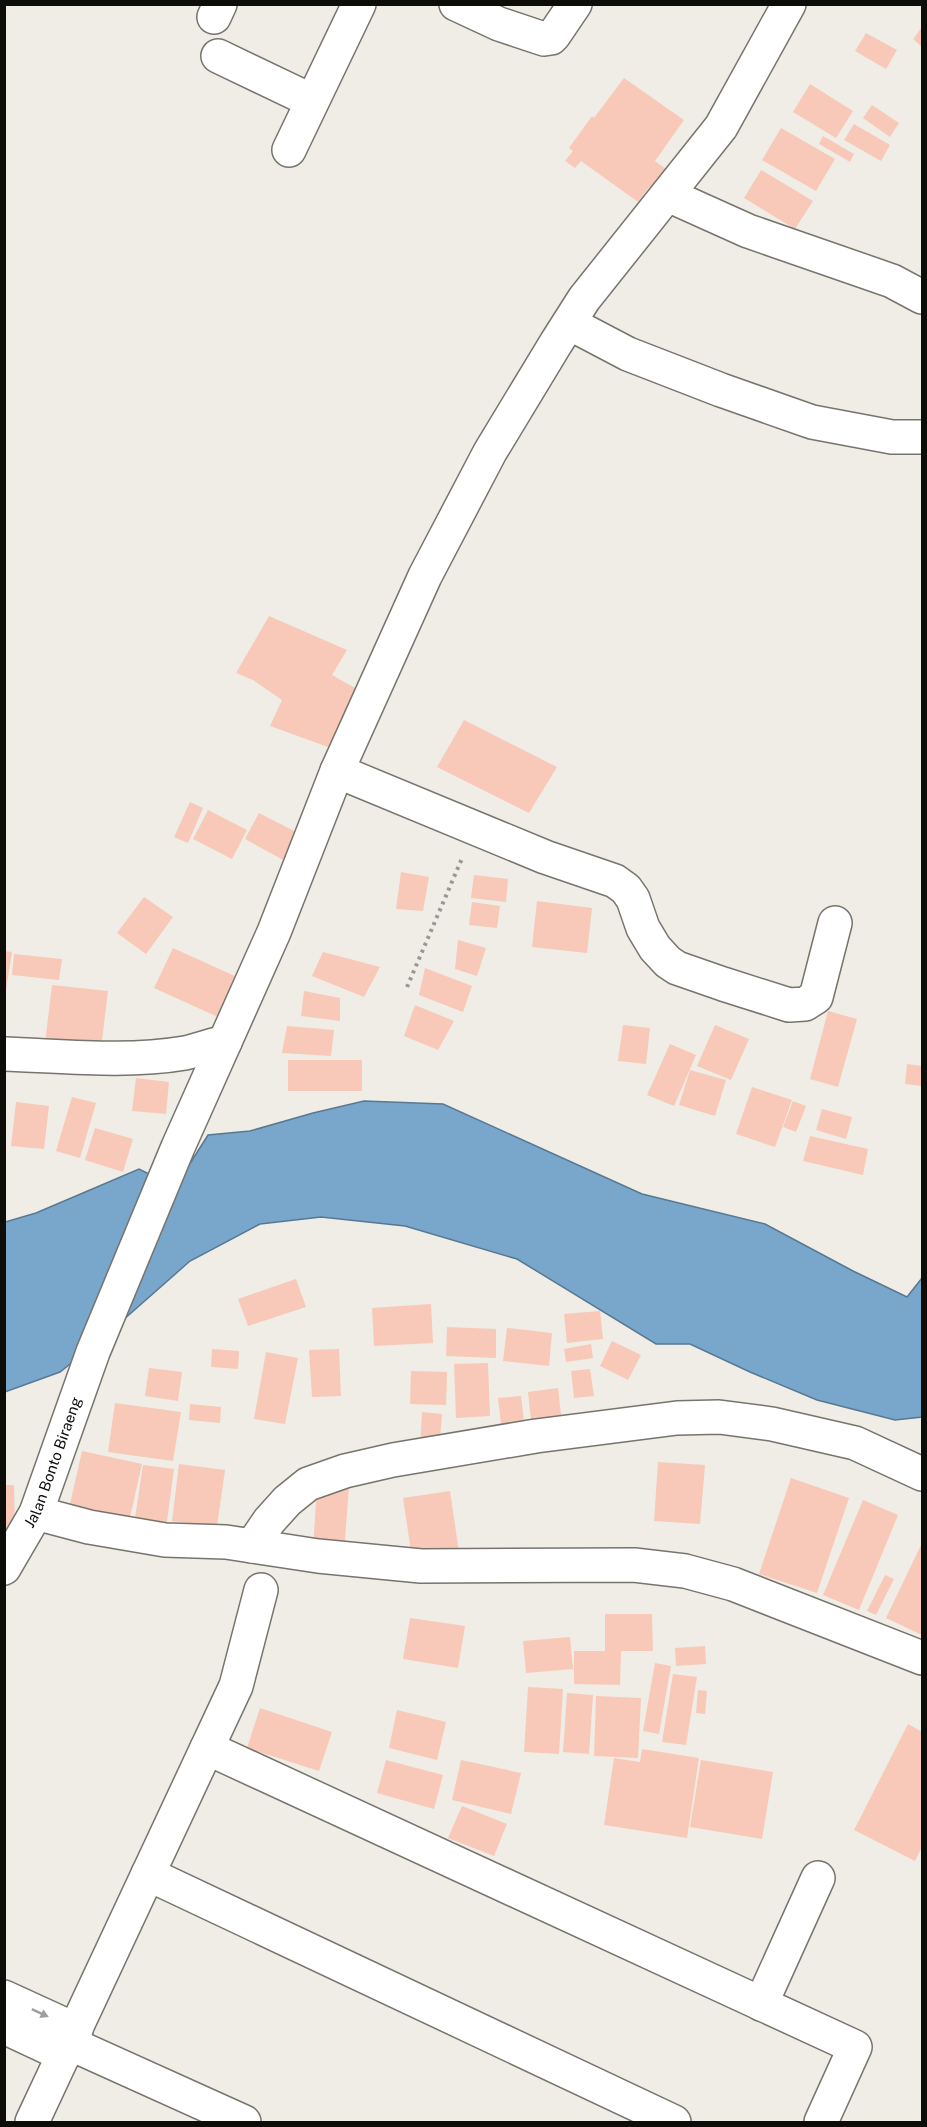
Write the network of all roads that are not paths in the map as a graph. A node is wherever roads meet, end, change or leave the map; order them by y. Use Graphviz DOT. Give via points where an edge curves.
graph roads {
  1 [pos="359,4"];
  2 [pos="456,4"];
  3 [pos="575,4"];
  4 [pos="789,4"];
  5 [pos="218,56"];
  6 [pos="312,101"];
  7 [pos="289,150"];
  8 [pos="668,195"];
  9 [pos="922,297"];
  10 [pos="569,323"];
  11 [pos="922,437"];
  12 [pos="337,771"];
  13 [pos="835,923"];
  14 [pos="225,1042"];
  15 [pos="4,1054"];
  16 [pos="922,1474"];
  17 [pos="36,1513"];
  18 [pos="252,1546"];
  19 [pos="4,1568"];
  20 [pos="261,1590"];
  21 [pos="922,1658"];
  22 [pos="207,1748"];
  23 [pos="148,1874"];
  24 [pos="819,1878"];
  25 [pos="4,1997"];
  26 [pos="761,2004"];
  27 [pos="4,2027"];
  28 [pos="70,2043"];
  29 [pos="32,2122"];
  30 [pos="244,2122"];
  31 [pos="674,2122"];
  32 [pos="821,2122"];
  1 -- 6 [label="street"];
  2 -- 3 [label="street" via="499,24 548,39"];
  4 -- 8 [label="street, Jalan Bonto Biraeng" via="721,127"];
  5 -- 6 [label="street"];
  6 -- 7 [label="street"];
  8 -- 9 [label="street" via="748,231 892,281"];
  8 -- 10 [label="street, Jalan Bonto Biraeng"];
  10 -- 11 [label="street" via="628,354 812,422 892,437"];
  10 -- 12 [label="street, Jalan Bonto Biraeng" via="490,452 425,576"];
  12 -- 13 [label="street" via="545,857 615,881 633,899 646,934 668,962 777,1002 805,1004 816,996"];
  12 -- 14 [label="street, Jalan Bonto Biraeng" via="274,932"];
  14 -- 15 [label="street" via="186,1053 155,1056"];
  14 -- 17 [label="street, Jalan Bonto Biraeng" via="177,1147 93,1352"];
  16 -- 18 [label="street" via="855,1443 834,1438 719,1417 677,1418 536,1436 345,1471 308,1484 287,1501"];
  17 -- 18 [label="street" via="89,1527 165,1539"];
  17 -- 19 [label="street, Jalan Bonto Biraeng"];
  18 -- 21 [label="street" via="421,1566 634,1565 685,1571 734,1584"];
  20 -- 22 [label="street" via="236,1686"];
  22 -- 23 [label="street"];
  22 -- 26 [label="street"];
  23 -- 28 [label="street"];
  23 -- 31 [label="street"];
  24 -- 26 [label="street"];
  25 -- 28 [label="street, one-way"];
  26 -- 32 [label="street" via="855,2048"];
  27 -- 28 [label="street"];
  28 -- 29 [label="street"];
  28 -- 30 [label="street"];
}
